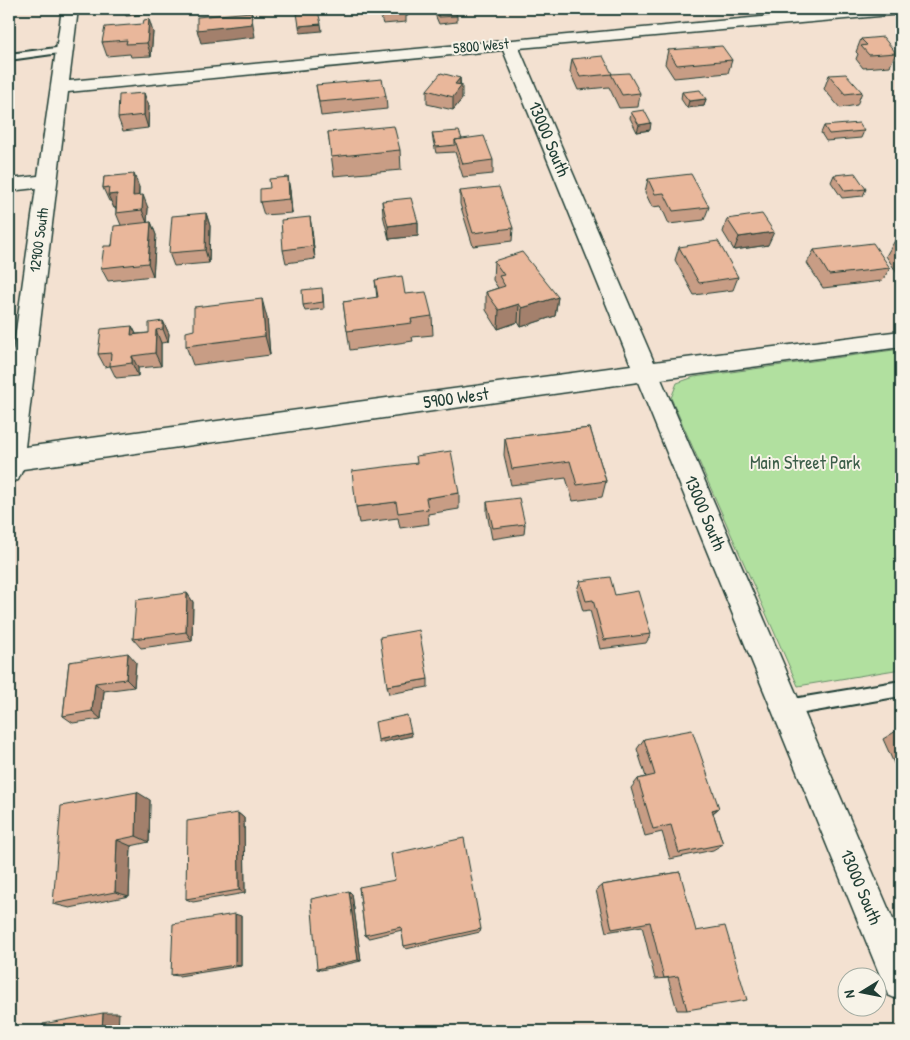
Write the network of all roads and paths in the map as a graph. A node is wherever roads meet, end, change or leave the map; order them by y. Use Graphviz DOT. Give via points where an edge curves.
graph roads {
  1 [pos="70,9"];
  2 [pos="901,9"];
  3 [pos="509,44"];
  4 [pos="64,50"];
  5 [pos="9,57"];
  6 [pos="60,87"];
  7 [pos="47,181"];
  8 [pos="9,185"];
  9 [pos="901,339"];
  10 [pos="646,372"];
  11 [pos="9,464"];
  12 [pos="901,688"];
  13 [pos="787,708"];
  14 [pos="901,982"];
  1 -- 4 [label="street, 12900 South"];
  2 -- 3 [label="street, 5800 West"];
  3 -- 6 [label="street, 5800 West"];
  3 -- 10 [label="street, 13000 South"];
  4 -- 5 [label="lane"];
  4 -- 6 [label="street, 12900 South"];
  6 -- 7 [label="street, 12900 South"];
  7 -- 8 [label="street"];
  7 -- 11 [label="street, 12900 South"];
  9 -- 10 [label="street, 5900 West"];
  10 -- 11 [label="street, 5900 West"];
  10 -- 13 [label="street, 13000 South"];
  12 -- 13 [label="lane"];
  13 -- 14 [label="street, 13000 South"];
}
